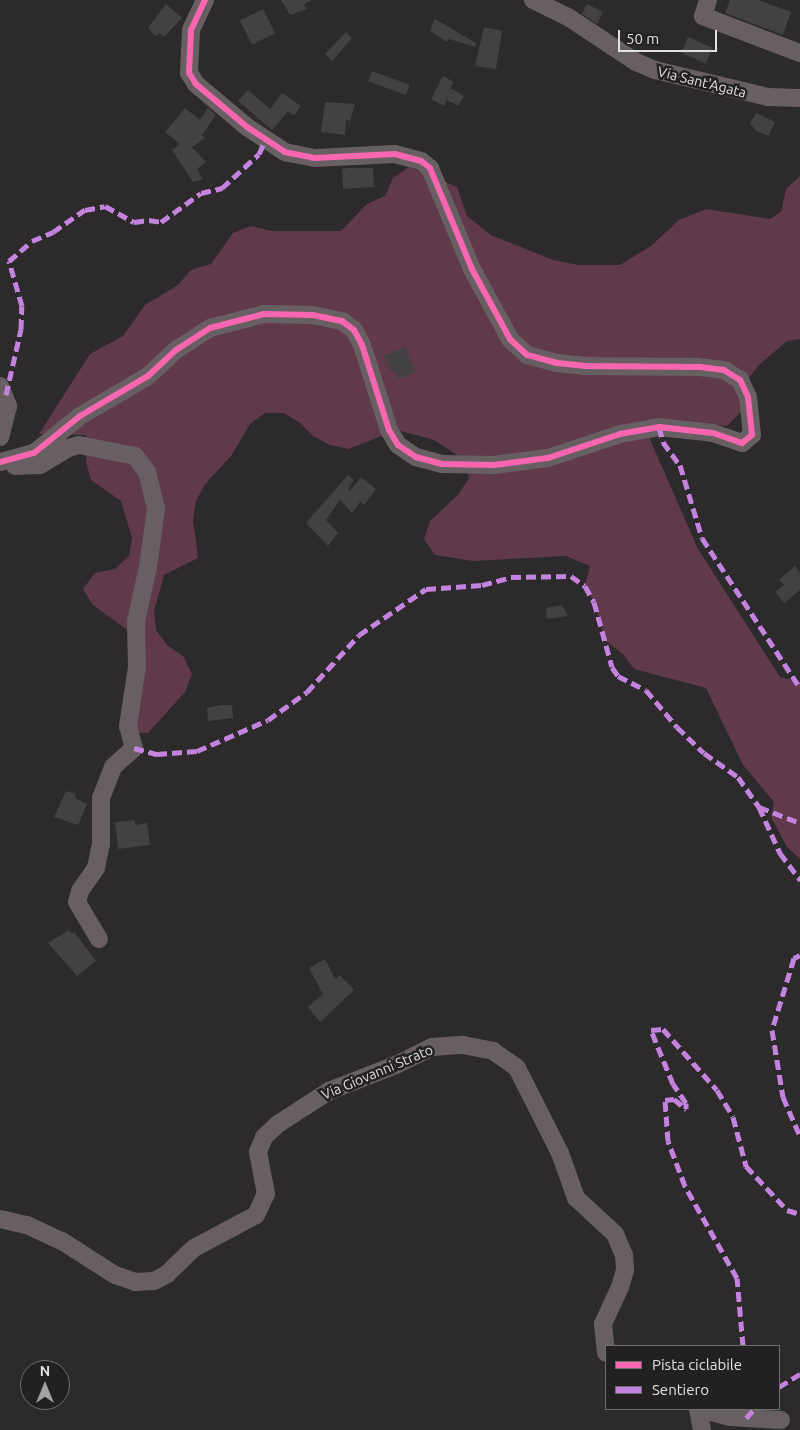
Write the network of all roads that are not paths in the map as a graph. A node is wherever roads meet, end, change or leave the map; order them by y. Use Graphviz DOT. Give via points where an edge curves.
graph roads {
  1 [pos="205,0"];
  2 [pos="533,0"];
  3 [pos="708,0"];
  4 [pos="800,53"];
  5 [pos="800,98"];
  6 [pos="0,386"];
  7 [pos="0,437"];
  8 [pos="0,463"];
  9 [pos="99,939"];
  10 [pos="0,1219"];
  11 [pos="605,1345"];
  12 [pos="699,1410"];
  13 [pos="703,1410"];
  14 [pos="781,1420"];
  15 [pos="702,1430"];
  1 -- 8 [label="street" via="191,30 189,73 196,84 285,152 315,158 395,154 421,161 436,177 472,269 510,339 527,355 586,366 724,370 740,380 748,397 752,435 742,443 713,433 659,427 620,434 548,458 494,465 442,464 416,457 398,445 388,430 365,354 354,330 342,321 313,315 264,314 210,328 176,350 148,376 80,416 34,453"];
  2 -- 5 [label="street, Via Sant'Agata" via="568,17 628,57 655,70 768,97"];
  3 -- 4 [label="street" via="704,16"];
  6 -- 7 [label="street" via="8,406"];
  8 -- 9 [label="street" via="40,464 68,448 79,446 136,456 148,472 156,508 136,621 137,667 128,726 134,748 113,766 101,798 101,844 96,868 77,902"];
  10 -- 11 [label="street, Via Giovanni Strato" via="27,1225 62,1241 115,1275 136,1282 154,1281 167,1274 194,1248 256,1215 266,1194 258,1152 264,1137 278,1124 329,1091 432,1047 463,1045 493,1051 518,1068 560,1154 576,1198 615,1234 624,1255 625,1270 620,1287 603,1324"];
  12 -- 15 [label="street"];
  13 -- 14 [label="street" via="730,1417"];
}
